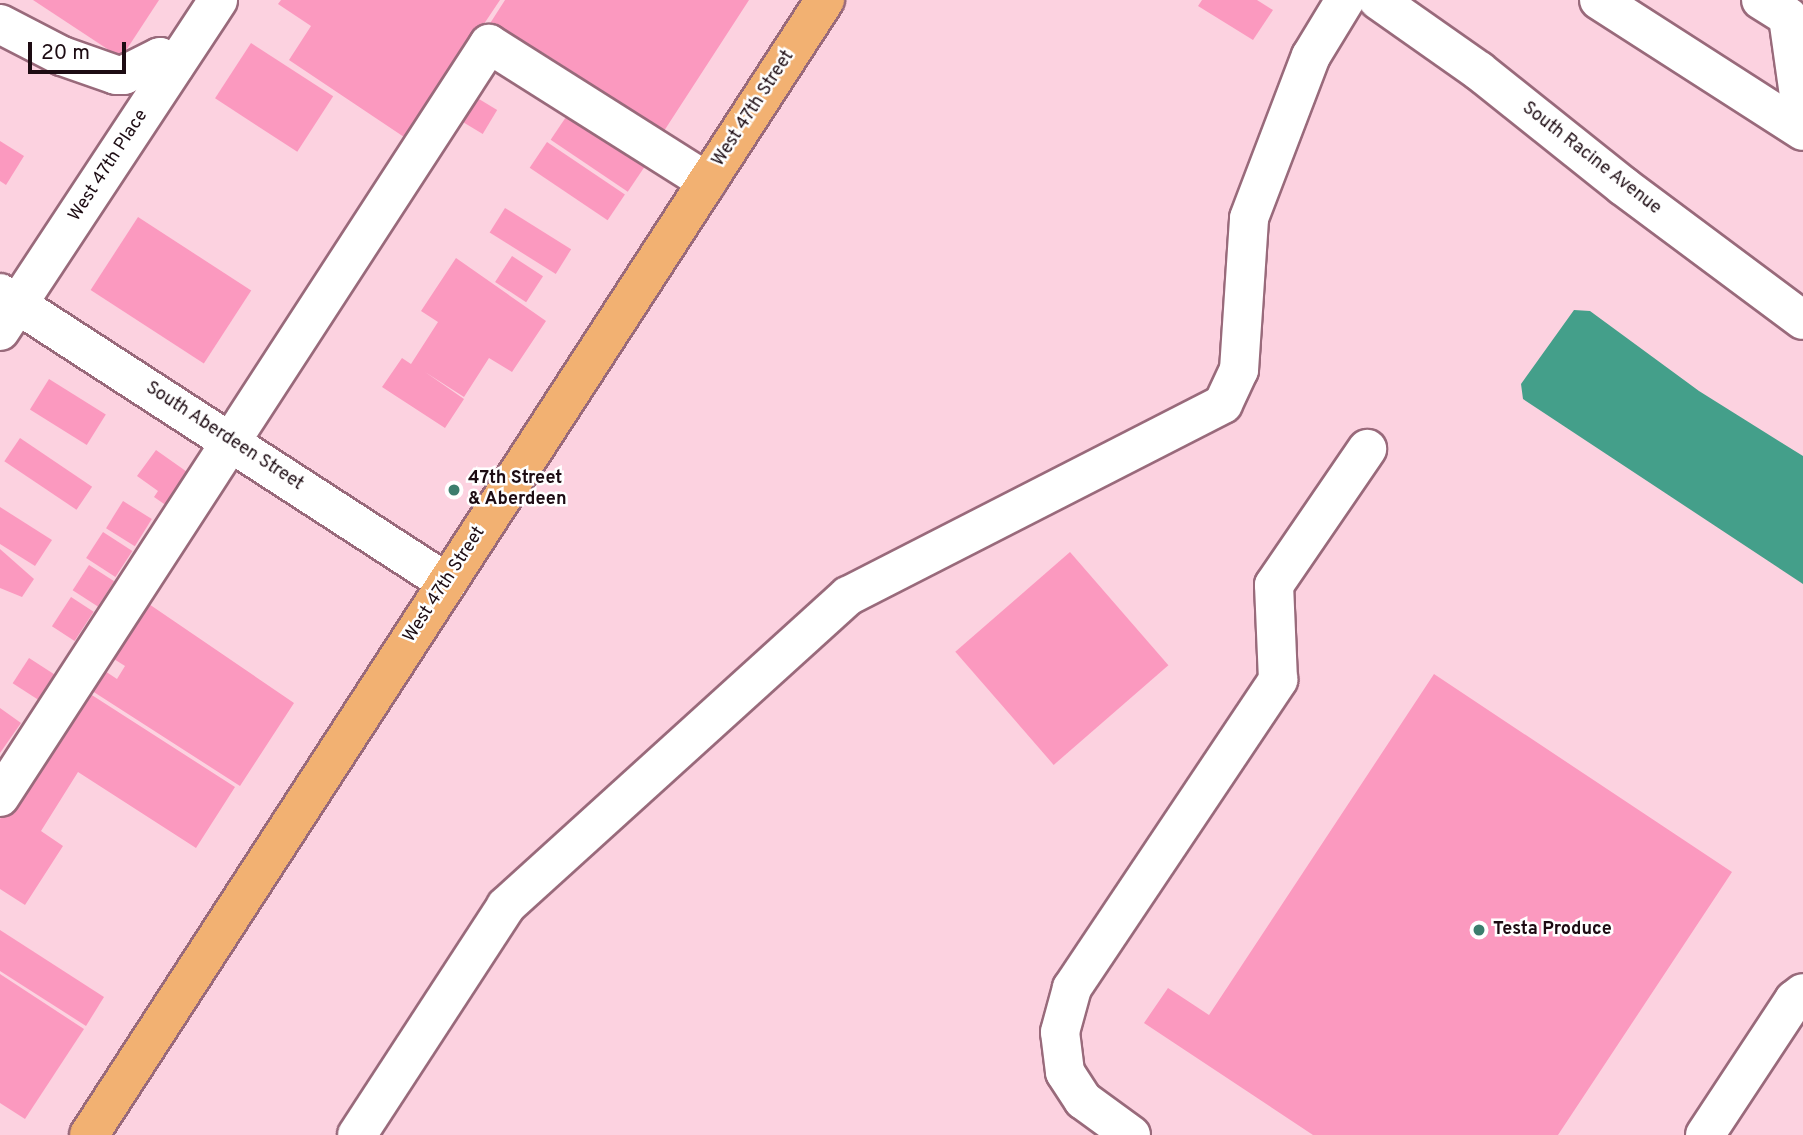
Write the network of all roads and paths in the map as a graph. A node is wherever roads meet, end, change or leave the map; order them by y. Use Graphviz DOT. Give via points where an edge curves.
graph roads {
  1 [pos="218,0"];
  2 [pos="825,0"];
  3 [pos="1345,0"];
  4 [pos="1378,0"];
  5 [pos="1599,0"];
  6 [pos="1761,0"];
  7 [pos="0,24"];
  8 [pos="174,66"];
  9 [pos="1803,124"];
  10 [pos="1803,131"];
  11 [pos="707,182"];
  12 [pos="6,309"];
  13 [pos="1803,320"];
  14 [pos="231,442"];
  15 [pos="1367,449"];
  16 [pos="447,583"];
  17 [pos="0,797"];
  18 [pos="1803,993"];
  19 [pos="89,1135"];
  20 [pos="357,1135"];
  21 [pos="1131,1135"];
  22 [pos="1705,1135"];
  1 -- 8 [label="street, West 47th Place"];
  2 -- 11 [label="main road, West 47th Street"];
  3 -- 20 [label="street" via="1311,56 1249,218 1239,370 1223,404 848,596 506,906"];
  4 -- 13 [label="street, South Racine Avenue" via="1479,71"];
  5 -- 10 [label="street"];
  6 -- 9 [label="street" via="1788,17"];
  7 -- 8 [label="street" via="62,56 116,75 160,57"];
  8 -- 12 [label="street, West 47th Place"];
  11 -- 14 [label="street" via="489,44"];
  11 -- 16 [label="main road, West 47th Street"];
  12 -- 14 [label="street, South Aberdeen Street"];
  14 -- 16 [label="street, South Aberdeen Street"];
  14 -- 17 [label="street"];
  15 -- 21 [label="street" via="1274,585 1278,680 1072,988 1060,1032 1065,1072 1083,1100"];
  16 -- 19 [label="main road, West 47th Street"];
  18 -- 22 [label="street"];
}
